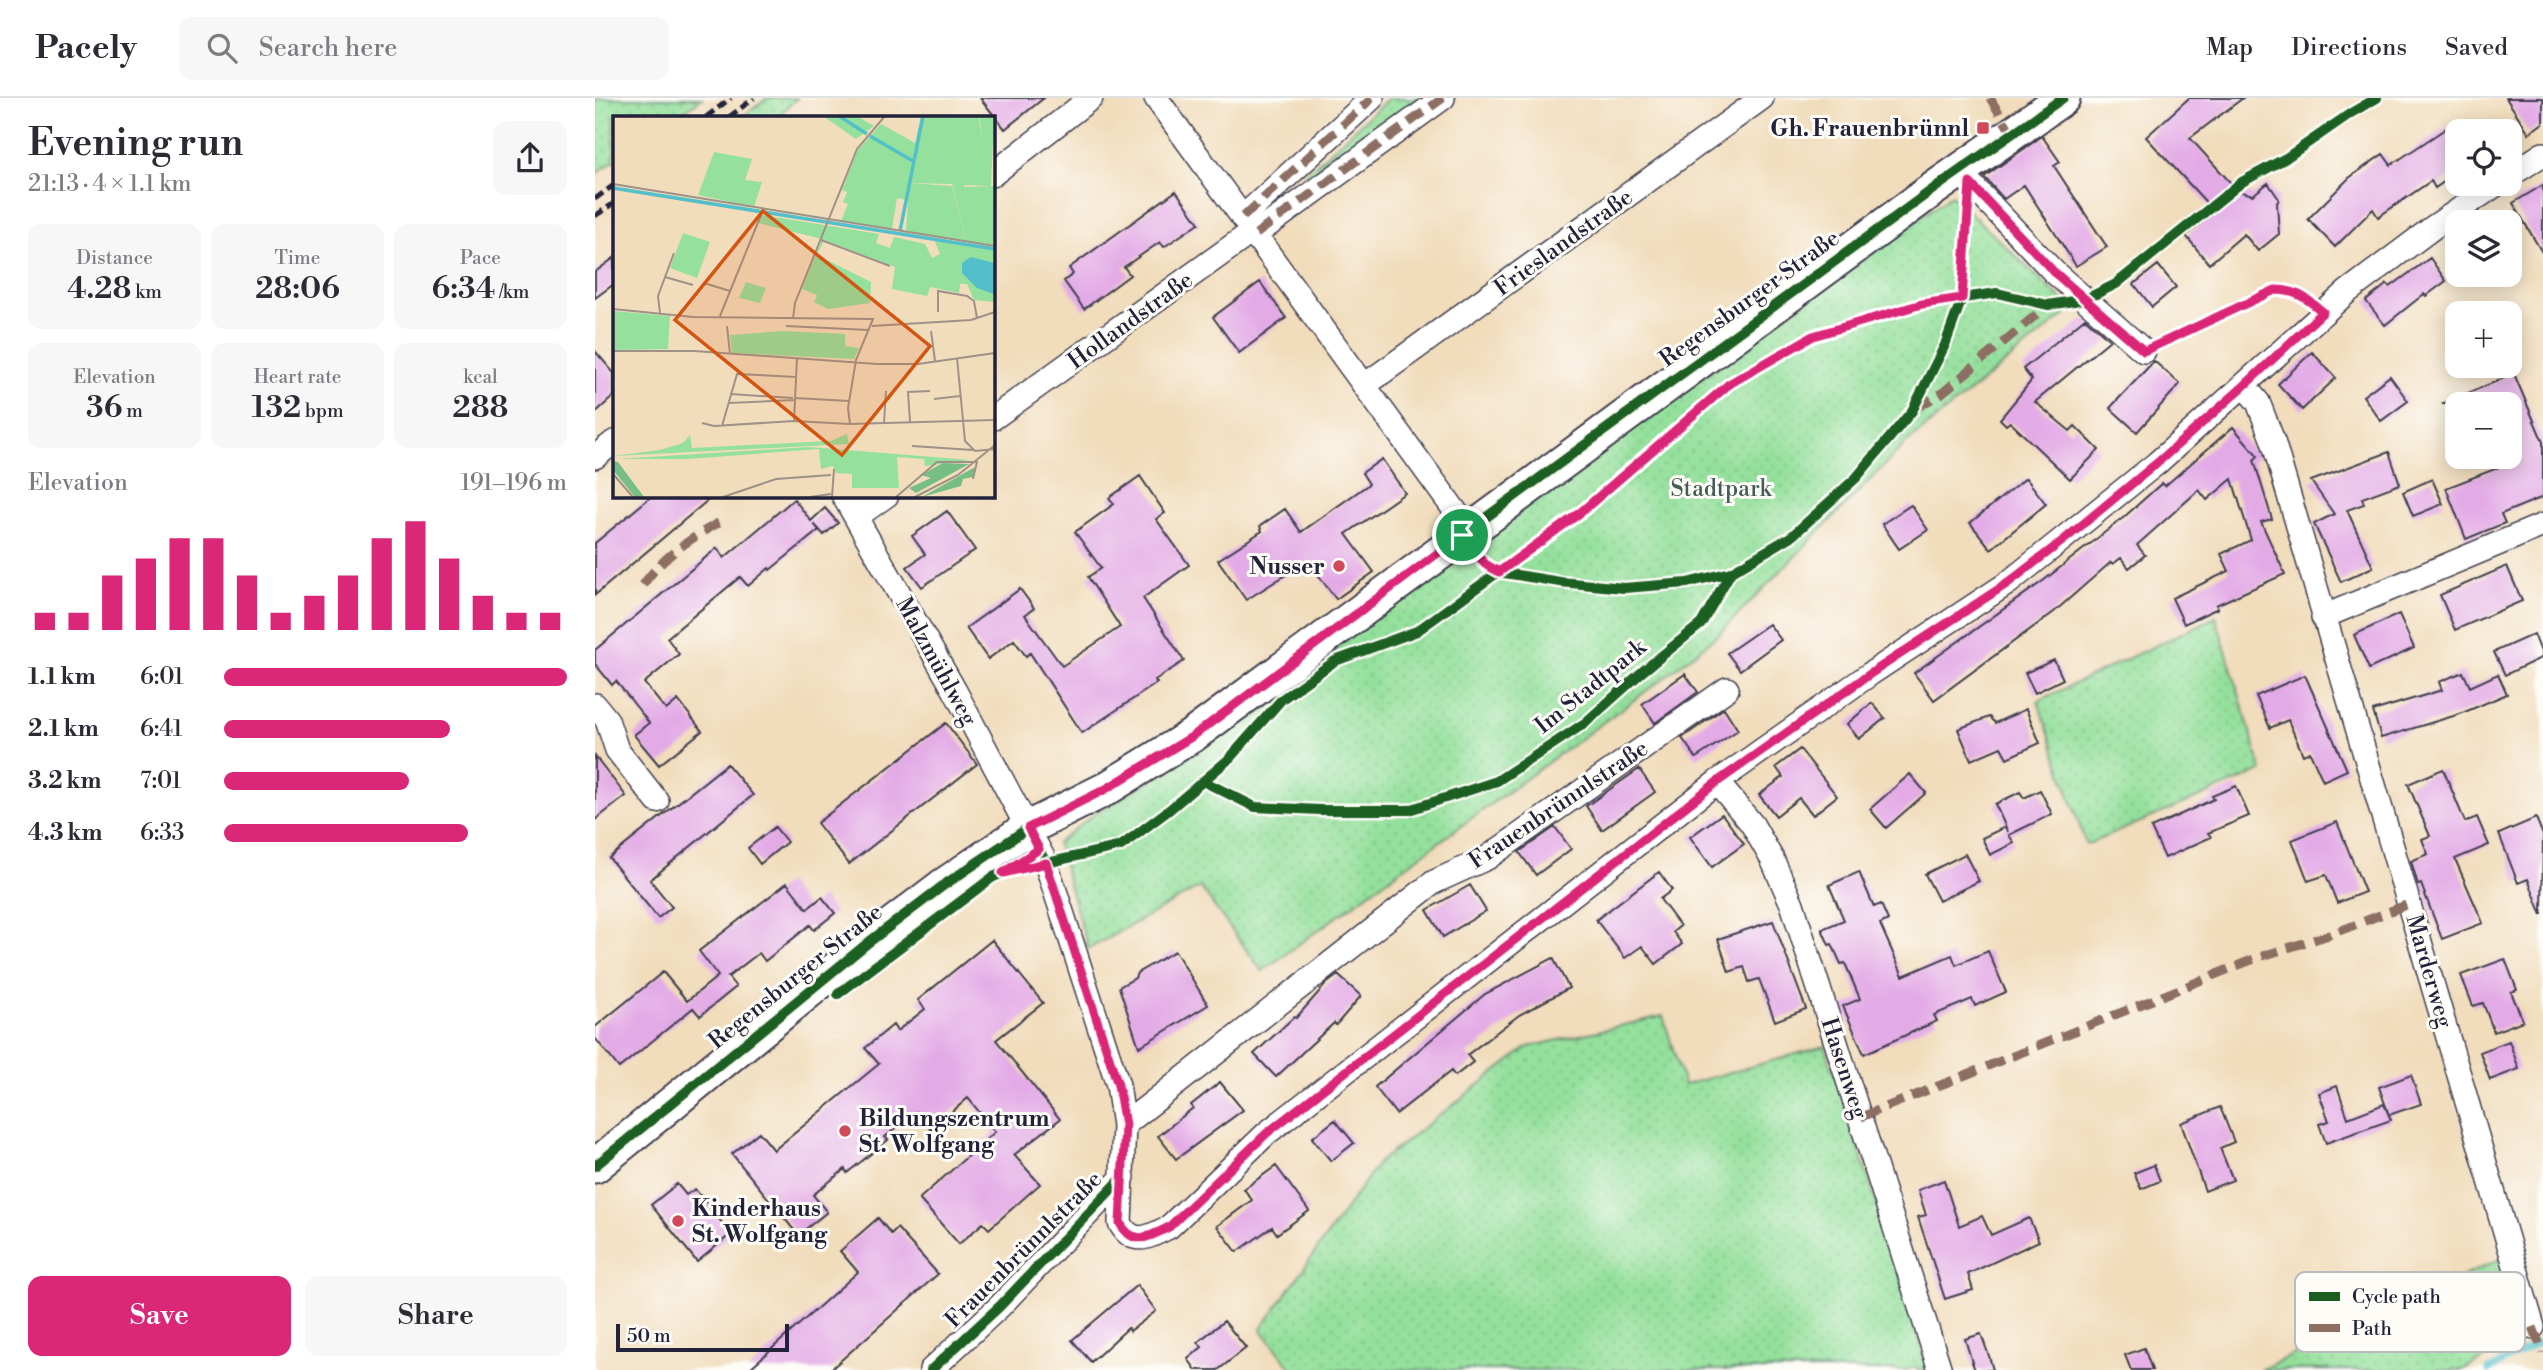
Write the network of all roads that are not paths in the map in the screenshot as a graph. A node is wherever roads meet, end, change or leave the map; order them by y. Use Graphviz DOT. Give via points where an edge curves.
graph roads {
  1 [pos="1091,98"];
  2 [pos="1156,98"];
  3 [pos="1372,98"];
  4 [pos="1443,98"];
  5 [pos="1762,98"];
  6 [pos="2063,98"];
  7 [pos="2543,154"];
  8 [pos="2522,168"];
  9 [pos="1961,169"];
  10 [pos="994,173"];
  11 [pos="2479,196"];
  12 [pos="1251,227"];
  13 [pos="2144,351"];
  14 [pos="1364,385"];
  15 [pos="2244,386"];
  16 [pos="994,418"];
  17 [pos="613,443"];
  18 [pos="595,457"];
  19 [pos="844,497"];
  20 [pos="884,497"];
  21 [pos="856,517"];
  22 [pos="2543,524"];
  23 [pos="1469,530"];
  24 [pos="2323,617"];
  25 [pos="1727,689"];
  26 [pos="595,705"];
  27 [pos="1717,782"];
  28 [pos="657,802"];
  29 [pos="1028,828"];
  30 [pos="1125,1125"];
  31 [pos="595,1166"];
  32 [pos="1123,1177"];
  33 [pos="2517,1272"];
  34 [pos="2525,1299"];
  35 [pos="2533,1327"];
  36 [pos="931,1370"];
  37 [pos="1940,1370"];
  1 -- 10 [label="street"];
  2 -- 12 [label="street"];
  3 -- 12 [label="street, Hollandstraße"];
  4 -- 12 [label="street, Hollandstraße"];
  5 -- 14 [label="street, Frieslandstraße"];
  6 -- 9 [label="street, Regensburger Straße"];
  7 -- 8 [label="street"];
  9 -- 13 [label="street" via="2054,272"];
  9 -- 23 [label="street, Regensburger Straße"];
  11 -- 15 [label="street, Frauenbrünnlstraße" via="2347,292"];
  12 -- 14 [label="street"];
  12 -- 16 [label="street, Hollandstraße"];
  14 -- 23 [label="street"];
  15 -- 24 [label="street, Marderweg" via="2258,402 2273,441"];
  15 -- 27 [label="street, Frauenbrünnlstraße" via="2008,583"];
  17 -- 18 [label="street"];
  19 -- 21 [label="street, Malzmühlweg"];
  20 -- 21 [label="street"];
  21 -- 29 [label="street, Malzmühlweg"];
  22 -- 24 [label="street"];
  23 -- 29 [label="street, Regensburger Straße" via="1193,736 1106,789"];
  24 -- 33 [label="street, Marderweg"];
  25 -- 30 [label="street, Frauenbrünnlstraße" via="1487,858 1434,882"];
  26 -- 28 [label="street" via="607,720 617,750"];
  27 -- 32 [label="street, Frauenbrünnlstraße" via="1267,1133 1169,1227 1138,1239 1126,1233 1120,1223"];
  27 -- 37 [label="street, Hasenweg" via="1752,824 1792,904"];
  29 -- 30 [label="street, Frauenbrünnlstraße" via="1046,863 1118,1085"];
  29 -- 31 [label="street, Regensburger Straße" via="869,942"];
  30 -- 32 [label="street, Frauenbrünnlstraße"];
  32 -- 36 [label="street, Frauenbrünnlstraße" via="1000,1307"];
  34 -- 35 [label="street, Marderweg"];
}
